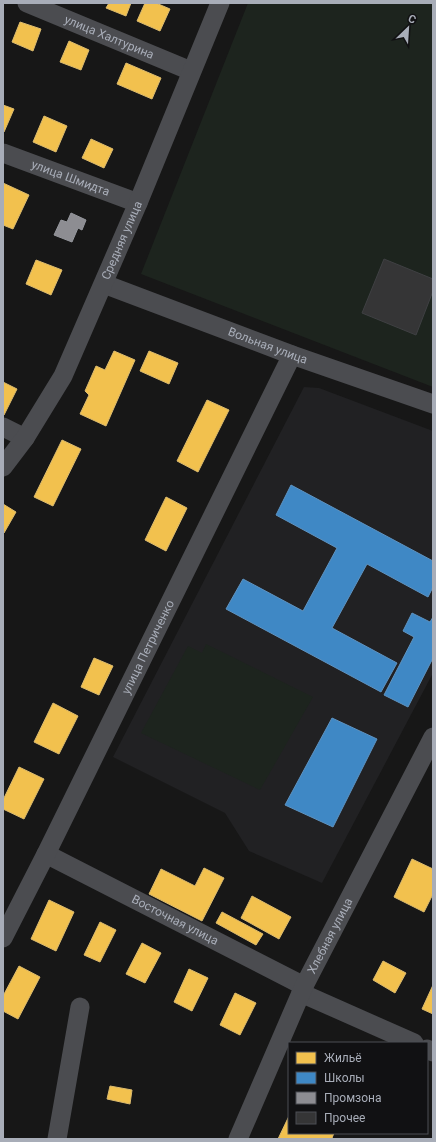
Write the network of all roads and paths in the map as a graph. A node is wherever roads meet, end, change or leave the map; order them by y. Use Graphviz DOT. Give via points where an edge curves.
graph roads {
  1 [pos="27,3"];
  2 [pos="220,3"];
  3 [pos="191,71"];
  4 [pos="3,152"];
  5 [pos="138,204"];
  6 [pos="116,256"];
  7 [pos="104,284"];
  8 [pos="137,297"];
  9 [pos="94,305"];
  10 [pos="292,355"];
  11 [pos="433,404"];
  12 [pos="3,426"];
  13 [pos="25,438"];
  14 [pos="3,467"];
  15 [pos="433,737"];
  16 [pos="46,854"];
  17 [pos="3,938"];
  18 [pos="302,990"];
  19 [pos="80,1007"];
  20 [pos="412,1042"];
  21 [pos="58,1139"];
  22 [pos="238,1139"];
  1 -- 3 [label="street, улица Халтурина"];
  2 -- 3 [label="street, Средняя улица"];
  3 -- 5 [label="street, Средняя улица"];
  4 -- 5 [label="street, улица Шмидта"];
  5 -- 6 [label="street, Средняя улица"];
  6 -- 7 [label="street, Средняя улица"];
  6 -- 8 [label="street" via="120,279"];
  7 -- 8 [label="street, Вольная улица"];
  7 -- 9 [label="street, Средняя улица"];
  8 -- 9 [label="street" via="112,298"];
  8 -- 10 [label="street, Вольная улица"];
  9 -- 13 [label="street, Средняя улица" via="63,376"];
  10 -- 11 [label="street, Вольная улица"];
  10 -- 16 [label="street, улица Петриченко"];
  12 -- 13 [label="street"];
  13 -- 14 [label="street, Средняя улица"];
  15 -- 18 [label="street, Хлебная улица"];
  16 -- 17 [label="street, улица Петриченко"];
  16 -- 18 [label="street, Восточная улица"];
  18 -- 20 [label="street, Восточная улица"];
  18 -- 22 [label="street, Хлебная улица"];
  19 -- 21 [label="street"];
}
